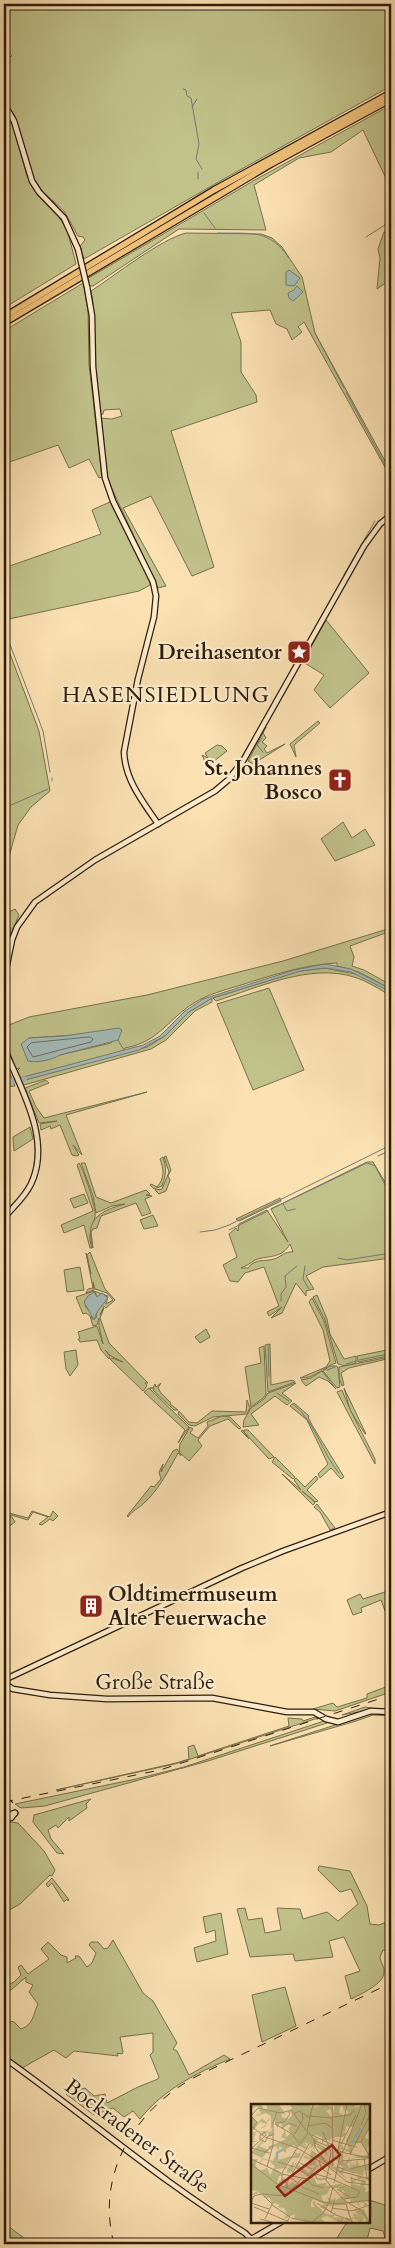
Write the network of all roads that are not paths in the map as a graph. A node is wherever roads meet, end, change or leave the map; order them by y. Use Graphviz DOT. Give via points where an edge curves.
graph roads {
  1 [pos="391,93"];
  2 [pos="391,99"];
  3 [pos="4,104"];
  4 [pos="4,317"];
  5 [pos="4,323"];
  6 [pos="391,515"];
  7 [pos="158,824"];
  8 [pos="4,979"];
  9 [pos="4,1048"];
  10 [pos="4,1218"];
  11 [pos="391,1512"];
  12 [pos="5,1679"];
  13 [pos="391,1712"];
  14 [pos="4,1799"];
  15 [pos="7,1805"];
  16 [pos="4,1816"];
  17 [pos="4,2058"];
  18 [pos="391,2156"];
  19 [pos="370,2169"];
  20 [pos="278,2223"];
  21 [pos="250,2240"];
  22 [pos="243,2244"];
  23 [pos="256,2244"];
  1 -- 4 [label="highway" via="214,190"];
  2 -- 5 [label="highway" via="256,173"];
  3 -- 7 [label="main road, bridge" via="14,121 32,181 64,218 78,249 92,316 93,367 105,478 155,591 154,617 136,688 124,762 134,786"];
  6 -- 7 [label="main road" via="364,546 236,771 215,791"];
  7 -- 8 [label="main road" via="95,860 35,902 17,927"];
  9 -- 10 [label="main road" via="38,1134 39,1153 31,1184"];
  11 -- 12 [label="main road" via="248,1566"];
  12 -- 13 [label="main road, Große Straße" via="14,1689 50,1695 107,1699 212,1698 280,1711 314,1712 338,1722 371,1711"];
  14 -- 15 [label="main road, bridge"];
  15 -- 16 [label="main road"];
  15 -- 16 [label="main road" via="15,1809 15,1814 11,1818"];
  17 -- 21 [label="main road, Bockradener Straße" via="196,2201 245,2233"];
  18 -- 19 [label="main road"];
  20 -- 21 [label="main road"];
  21 -- 22 [label="main road"];
  21 -- 23 [label="main road, Bockradener Straße"];
}
